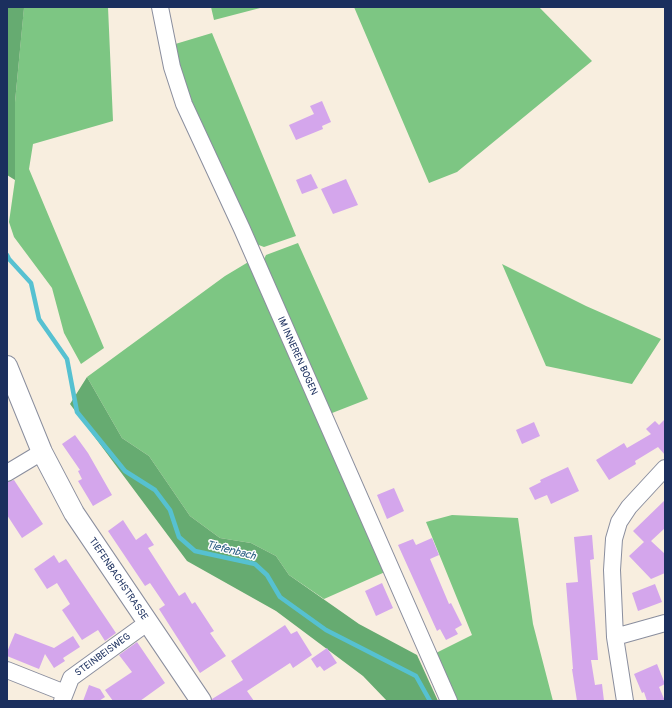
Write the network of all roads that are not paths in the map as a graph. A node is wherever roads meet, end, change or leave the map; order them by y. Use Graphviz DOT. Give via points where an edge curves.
graph roads {
  1 [pos="160,7"];
  2 [pos="7,366"];
  3 [pos="11,390"];
  4 [pos="42,452"];
  5 [pos="665,468"];
  6 [pos="7,473"];
  7 [pos="147,623"];
  8 [pos="665,623"];
  9 [pos="615,637"];
  10 [pos="7,670"];
  11 [pos="63,697"];
  12 [pos="201,701"];
  13 [pos="449,701"];
  14 [pos="625,701"];
  1 -- 13 [label="street, IM INNEREN BOGEN" via="172,67 184,104"];
  2 -- 3 [label="street, TIEFENBACHSTRASSE"];
  3 -- 4 [label="street, TIEFENBACHSTRASSE"];
  4 -- 6 [label="street"];
  4 -- 7 [label="street, TIEFENBACHSTRASSE" via="74,513"];
  5 -- 9 [label="street" via="629,507 619,522 612,570"];
  7 -- 11 [label="street, STEINBEISWEG" via="72,678"];
  7 -- 12 [label="street, TIEFENBACHSTRASSE"];
  8 -- 9 [label="street"];
  9 -- 14 [label="street"];
  10 -- 11 [label="street, STEINBEISWEG"];
}
